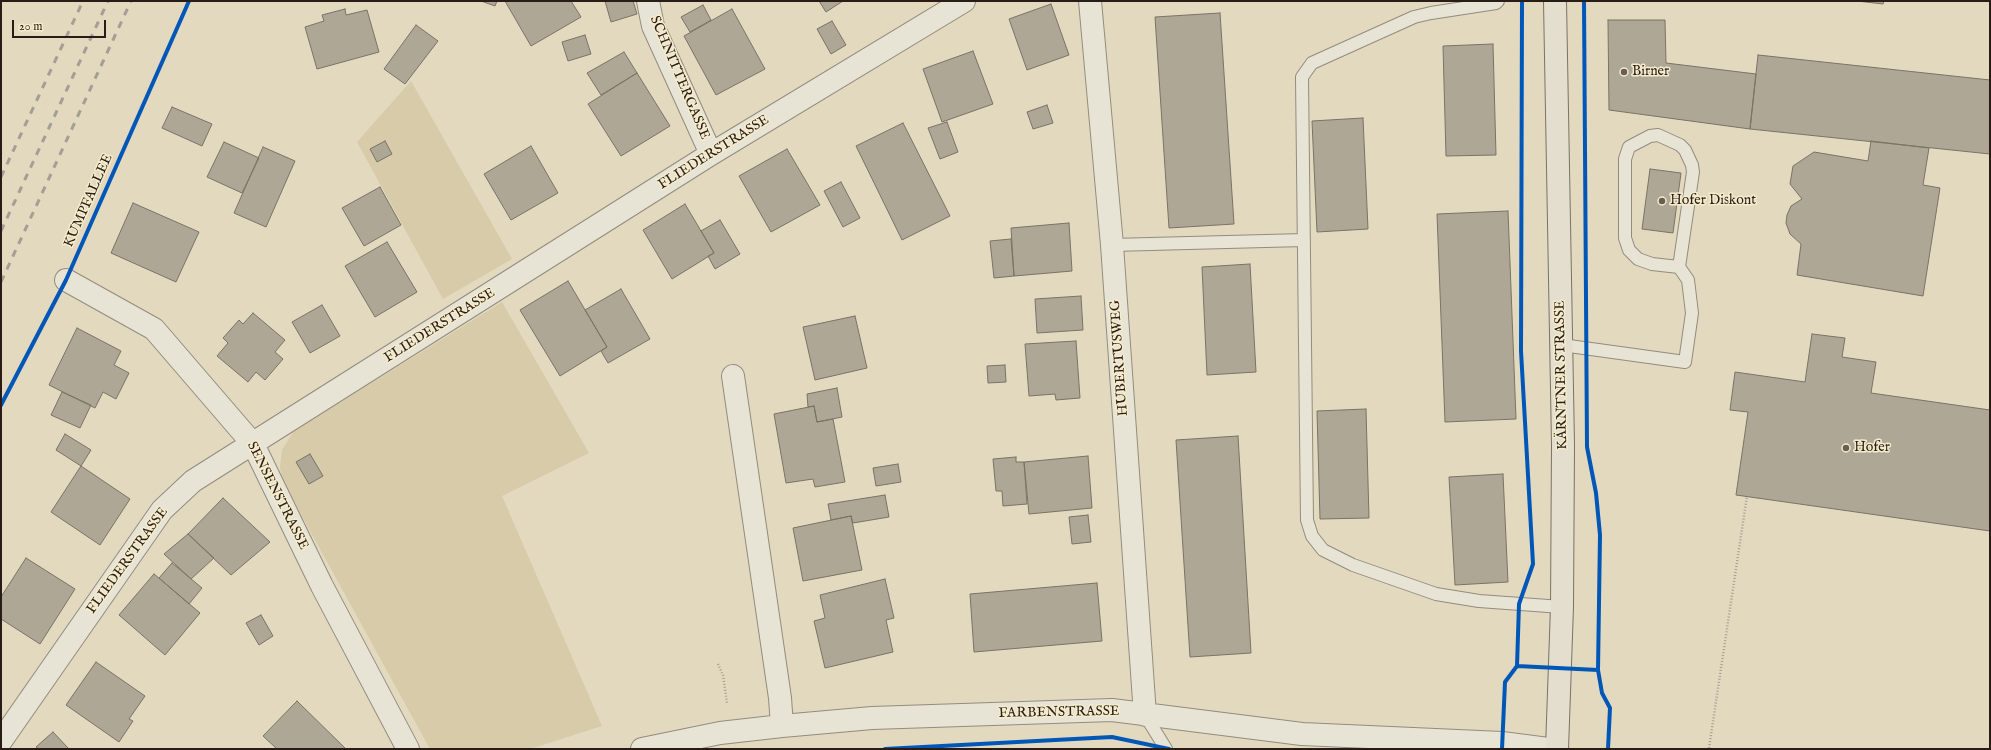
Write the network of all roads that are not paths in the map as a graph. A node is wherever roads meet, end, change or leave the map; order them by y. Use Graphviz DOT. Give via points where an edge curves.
graph roads {
  1 [pos="648,1"];
  2 [pos="964,1"];
  3 [pos="1090,1"];
  4 [pos="1498,1"];
  5 [pos="1555,1"];
  6 [pos="711,154"];
  7 [pos="1304,240"];
  8 [pos="1112,244"];
  9 [pos="1679,267"];
  10 [pos="66,280"];
  11 [pos="1562,345"];
  12 [pos="733,376"];
  13 [pos="253,444"];
  14 [pos="1562,607"];
  15 [pos="1145,715"];
  16 [pos="782,726"];
  17 [pos="1,741"];
  18 [pos="408,749"];
  19 [pos="642,749"];
  20 [pos="1166,749"];
  21 [pos="1548,749"];
  22 [pos="1557,749"];
  1 -- 6 [label="street, SCHNITTERGASSE" via="654,26"];
  2 -- 6 [label="street, FLIEDERSTRASSE"];
  3 -- 8 [label="street, HUBERTUSWEG"];
  4 -- 7 [label="lane" via="1414,17 1312,63 1302,77"];
  5 -- 11 [label="main road, KÄRNTNER STRASSE"];
  6 -- 13 [label="street, FLIEDERSTRASSE"];
  7 -- 8 [label="lane"];
  7 -- 14 [label="lane" via="1307,520 1312,536 1323,550 1353,565 1436,594 1479,601"];
  8 -- 15 [label="street, HUBERTUSWEG"];
  9 -- 9 [label="lane" via="1652,264 1638,259 1630,250 1625,238 1625,159 1629,148 1650,136 1658,135 1680,144 1686,150 1692,165"];
  9 -- 11 [label="lane" via="1688,280 1692,313 1685,362"];
  10 -- 13 [label="street, SENSENSTRASSE" via="154,329"];
  11 -- 14 [label="main road, KÄRNTNER STRASSE"];
  12 -- 16 [label="street"];
  13 -- 17 [label="street, FLIEDERSTRASSE" via="193,481 162,510"];
  13 -- 18 [label="street, SENSENSTRASSE" via="322,586"];
  14 -- 22 [label="main road, KÄRNTNER STRASSE"];
  15 -- 16 [label="street, FARBENSTRASSE" via="1112,710 872,718"];
  15 -- 20 [label="lane"];
  15 -- 21 [label="street, FARBENSTRASSE" via="1302,734 1502,743"];
  16 -- 19 [label="street, FARBENSTRASSE" via="720,733"];
}
